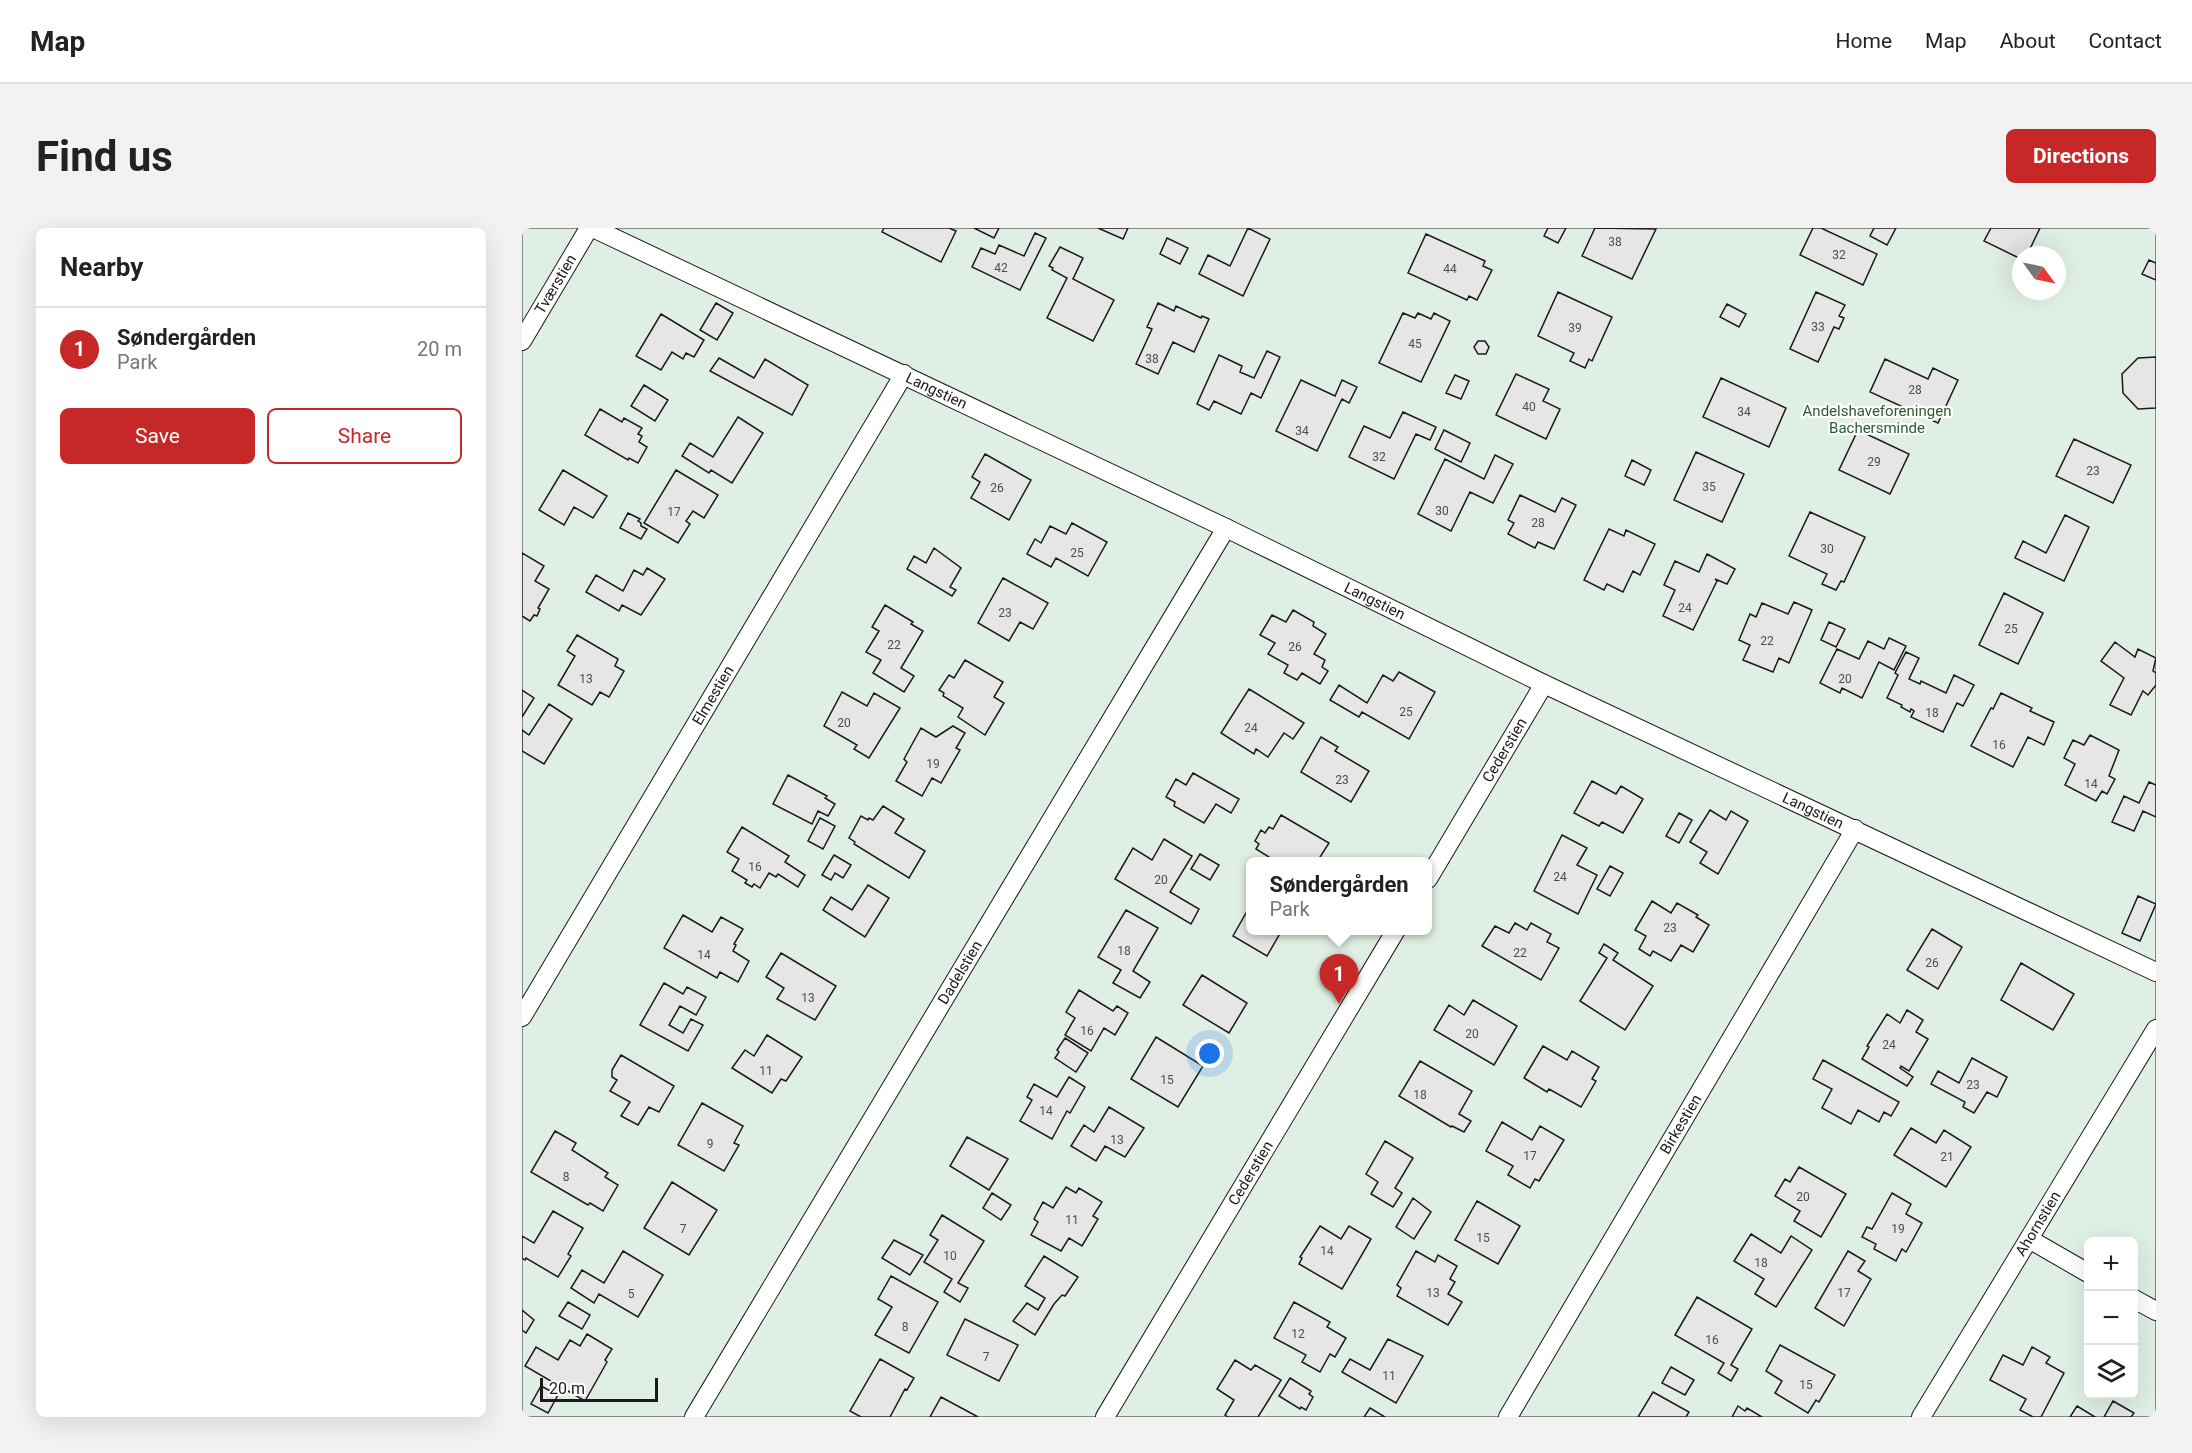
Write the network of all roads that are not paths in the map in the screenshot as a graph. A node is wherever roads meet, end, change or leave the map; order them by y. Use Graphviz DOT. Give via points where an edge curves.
graph roads {
  1 [pos="589,228"];
  2 [pos="593,228"];
  3 [pos="522,341"];
  4 [pos="904,374"];
  5 [pos="1226,528"];
  6 [pos="1544,684"];
  7 [pos="1855,829"];
  8 [pos="1432,872"];
  9 [pos="1393,935"];
  10 [pos="2156,972"];
  11 [pos="522,1017"];
  12 [pos="2156,1029"];
  13 [pos="2029,1239"];
  14 [pos="2084,1271"];
  15 [pos="2138,1302"];
  16 [pos="2156,1311"];
  17 [pos="694,1417"];
  18 [pos="1105,1417"];
  19 [pos="1508,1417"];
  20 [pos="1921,1417"];
  1 -- 3 [label="lane, Tværstien"];
  2 -- 4 [label="lane, Langstien"];
  4 -- 5 [label="lane, Langstien"];
  4 -- 11 [label="lane, Elmestien"];
  5 -- 6 [label="lane, Langstien"];
  5 -- 17 [label="lane, Dadelstien"];
  6 -- 7 [label="lane, Langstien"];
  6 -- 8 [label="lane, Cederstien"];
  7 -- 10 [label="lane, Langstien"];
  7 -- 19 [label="lane, Birkestien"];
  9 -- 18 [label="lane, Cederstien"];
  12 -- 13 [label="lane, Ahornstien"];
  13 -- 14 [label="lane"];
  13 -- 20 [label="lane, Ahornstien"];
  15 -- 16 [label="lane"];
}
